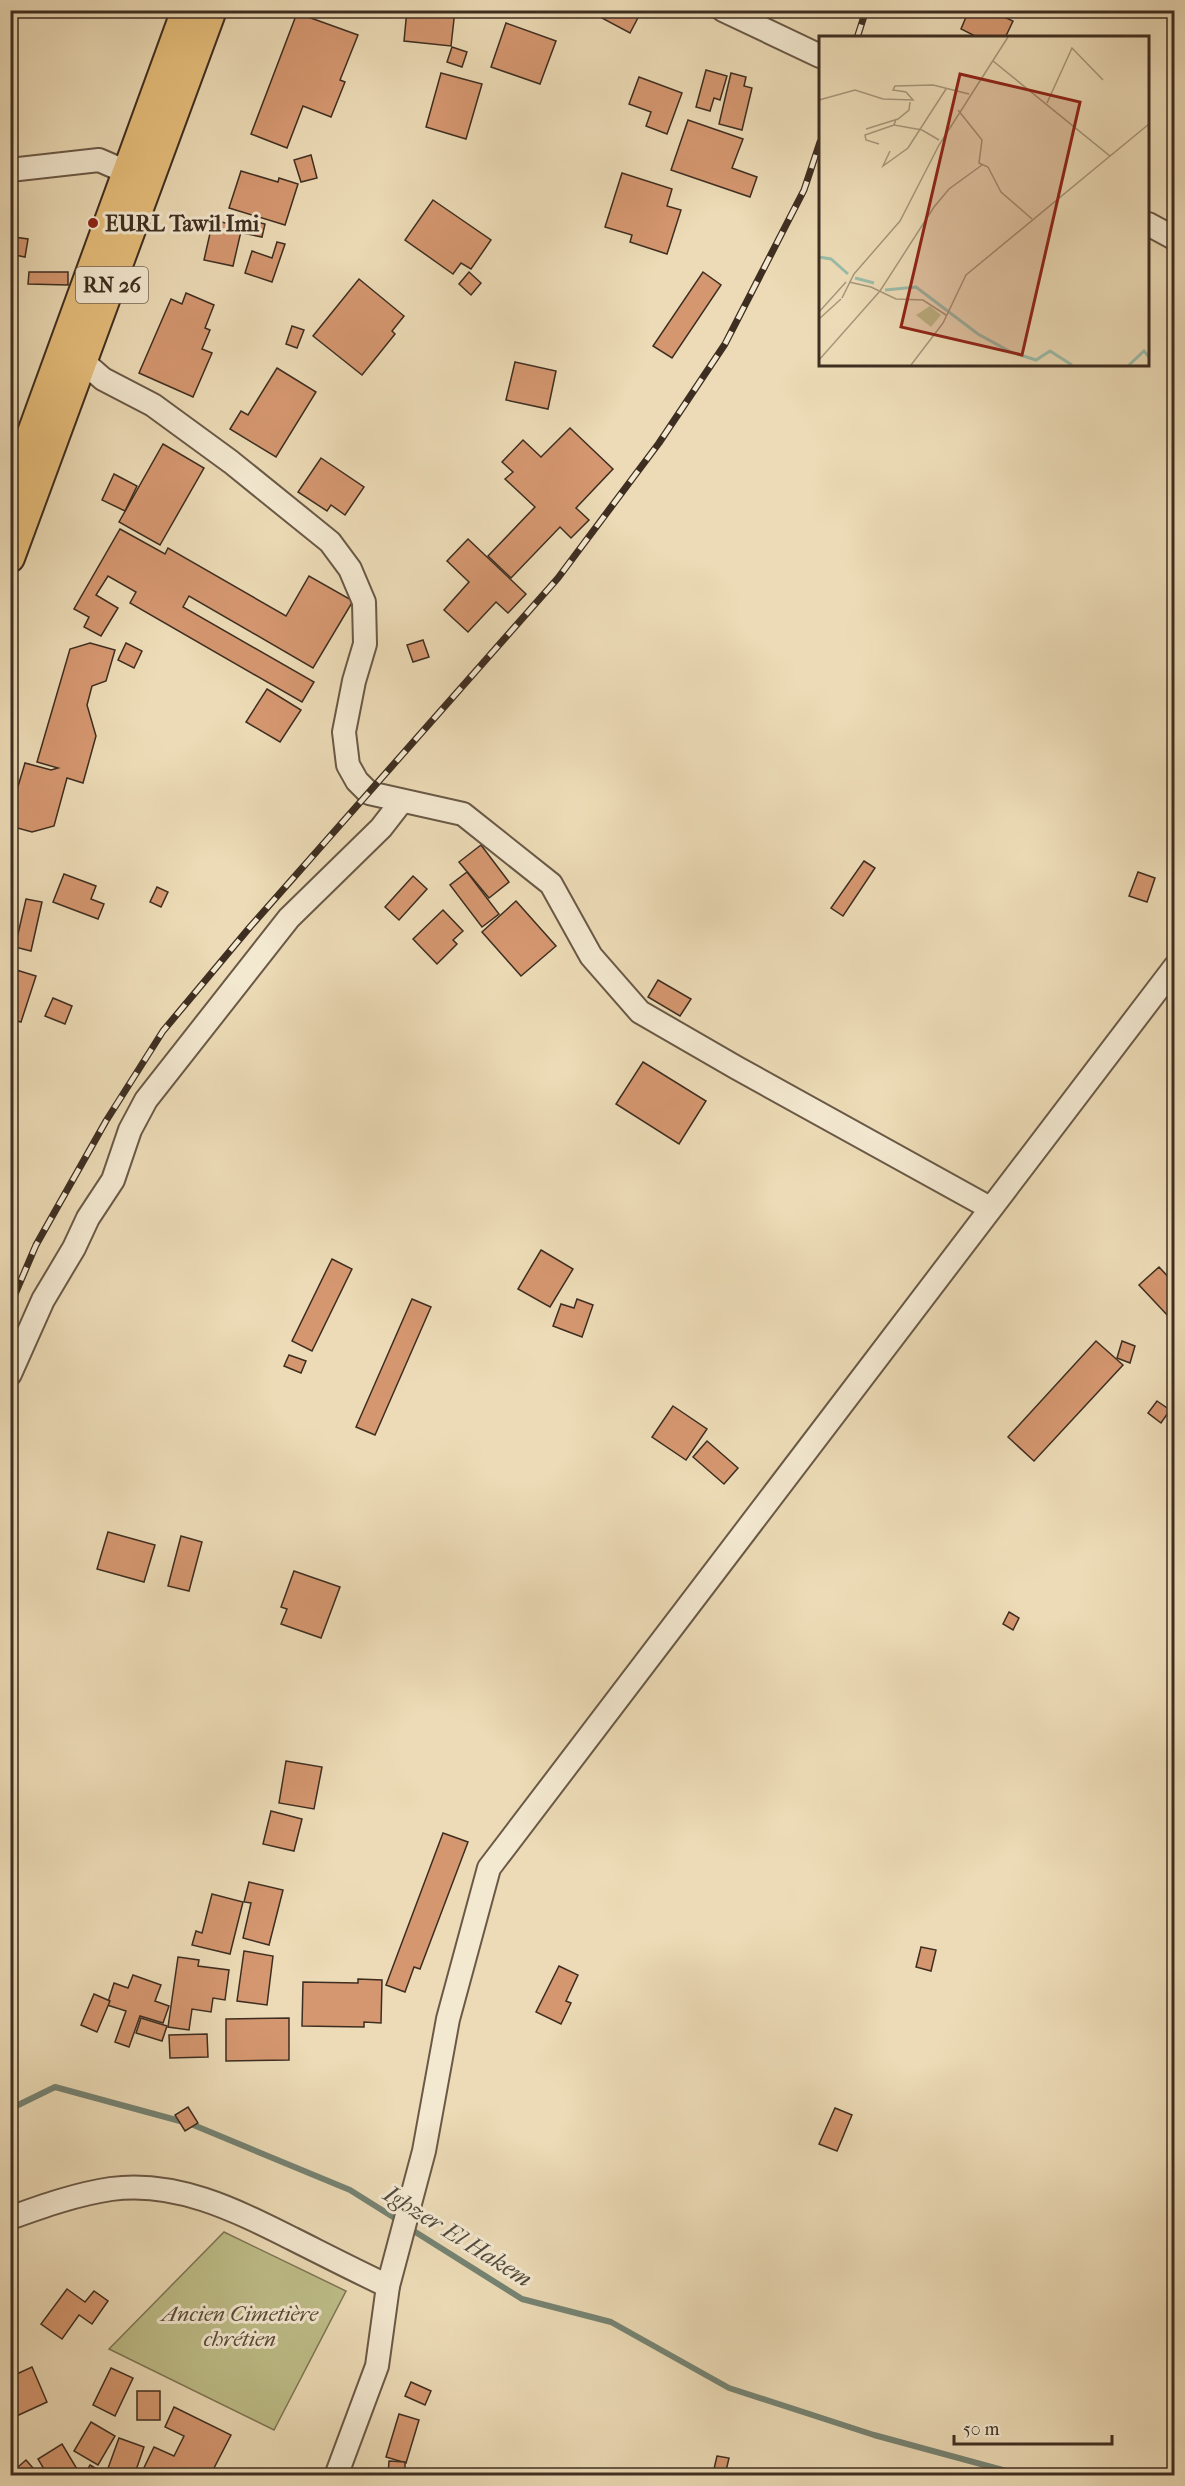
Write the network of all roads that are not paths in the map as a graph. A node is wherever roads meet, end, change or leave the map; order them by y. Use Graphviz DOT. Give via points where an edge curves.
graph roads {
  1 [pos="186,10"];
  2 [pos="213,10"];
  3 [pos="723,10"];
  4 [pos="819,56"];
  5 [pos="10,170"];
  6 [pos="129,173"];
  7 [pos="1149,225"];
  8 [pos="1174,238"];
  9 [pos="74,353"];
  10 [pos="10,493"];
  11 [pos="10,558"];
  12 [pos="402,801"];
  13 [pos="1174,968"];
  14 [pos="990,1208"];
  15 [pos="10,1374"];
  16 [pos="10,2218"];
  17 [pos="387,2286"];
  18 [pos="336,2475"];
  1 -- 6 [label="main road, RN 26"];
  2 -- 9 [label="main road, RN 26"];
  3 -- 4 [label="street"];
  5 -- 6 [label="street" via="99,160"];
  6 -- 9 [label="main road, RN 26"];
  7 -- 8 [label="street"];
  9 -- 10 [label="main road, RN 26"];
  9 -- 11 [label="main road, RN 26"];
  9 -- 12 [label="street" via="103,379 153,405 199,438 322,534 337,551 350,569 364,602 365,644 344,732 348,765 369,793"];
  12 -- 14 [label="street" via="463,814 551,884 591,956 640,1011"];
  12 -- 15 [label="street" via="381,828 289,918 146,1100 130,1130 113,1180 87,1218 43,1300"];
  13 -- 14 [label="street"];
  14 -- 17 [label="street" via="489,1868 447,2019 424,2151"];
  16 -- 17 [label="street" via="111,2189 189,2194 231,2208"];
  17 -- 18 [label="street" via="377,2366"];
}
